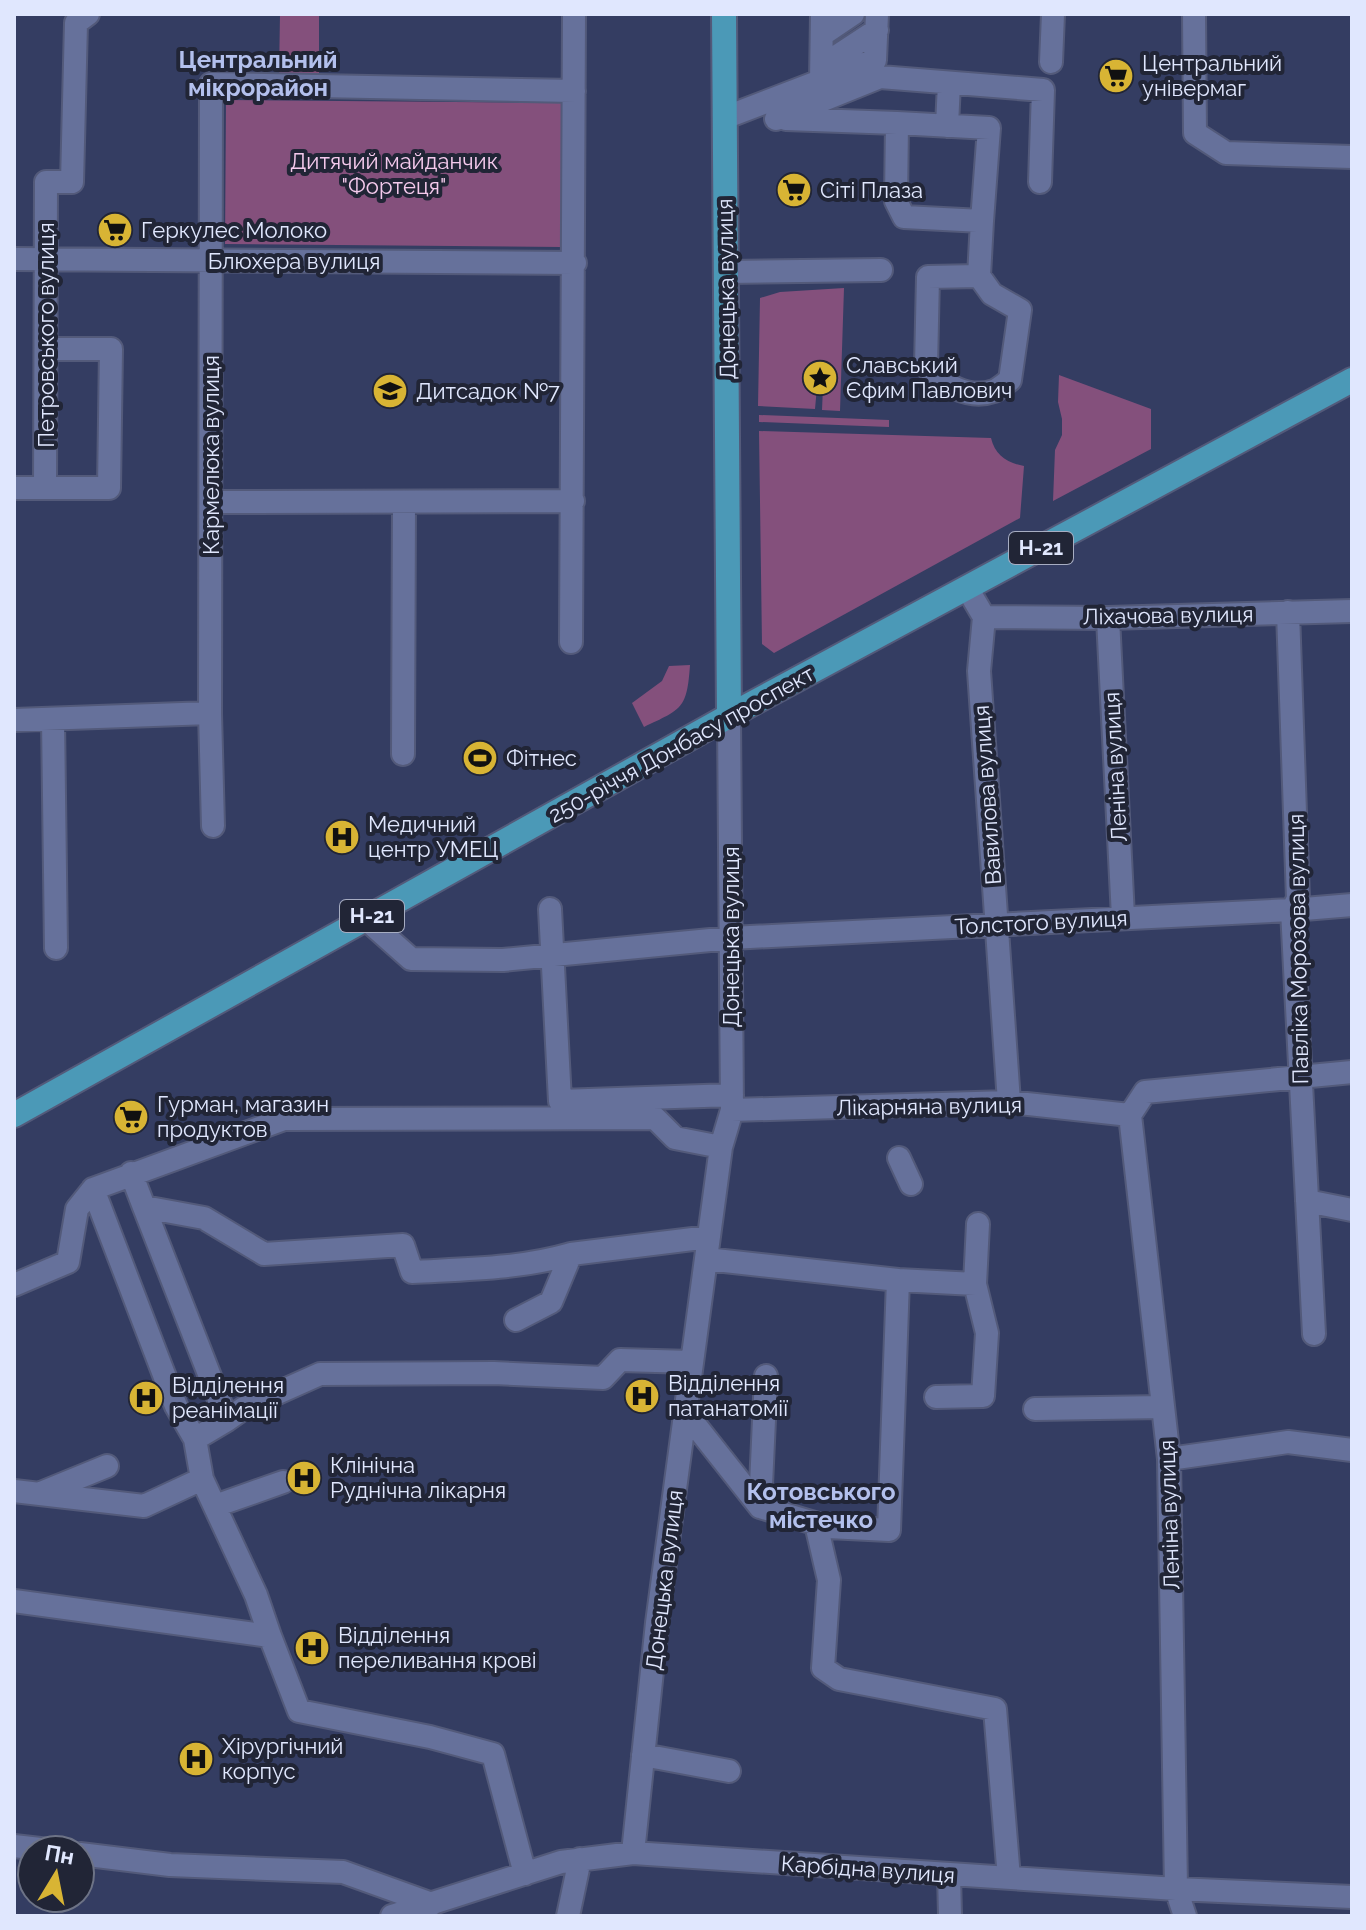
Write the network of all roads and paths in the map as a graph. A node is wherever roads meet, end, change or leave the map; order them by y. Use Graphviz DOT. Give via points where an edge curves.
graph roads {
  1 [pos="88,14"];
  2 [pos="574,14"];
  3 [pos="724,14"];
  4 [pos="853,14"];
  5 [pos="1053,14"];
  6 [pos="1194,14"];
  7 [pos="876,19"];
  8 [pos="823,40"];
  9 [pos="1051,62"];
  10 [pos="949,83"];
  11 [pos="574,91"];
  12 [pos="724,118"];
  13 [pos="776,119"];
  14 [pos="897,123"];
  15 [pos="947,126"];
  16 [pos="1352,157"];
  17 [pos="1040,182"];
  18 [pos="982,221"];
  19 [pos="14,259"];
  20 [pos="47,260"];
  21 [pos="209,260"];
  22 [pos="575,263"];
  23 [pos="881,270"];
  24 [pos="726,272"];
  25 [pos="979,276"];
  26 [pos="47,349"];
  27 [pos="1352,380"];
  28 [pos="14,488"];
  29 [pos="45,488"];
  30 [pos="573,501"];
  31 [pos="211,502"];
  32 [pos="404,502"];
  33 [pos="967,588"];
  34 [pos="1352,611"];
  35 [pos="1288,612"];
  36 [pos="984,617"];
  37 [pos="1108,618"];
  38 [pos="571,642"];
  39 [pos="210,713"];
  40 [pos="729,716"];
  41 [pos="53,719"];
  42 [pos="14,720"];
  43 [pos="403,754"];
  44 [pos="213,826"];
  45 [pos="1352,905"];
  46 [pos="550,909"];
  47 [pos="1292,910"];
  48 [pos="1123,917"];
  49 [pos="366,919"];
  50 [pos="997,924"];
  51 [pos="731,938"];
  52 [pos="56,948"];
  53 [pos="554,953"];
  54 [pos="1352,1072"];
  55 [pos="1300,1077"];
  56 [pos="732,1102"];
  57 [pos="1009,1102"];
  58 [pos="14,1115"];
  59 [pos="1130,1115"];
  60 [pos="721,1147"];
  61 [pos="899,1158"];
  62 [pos="131,1173"];
  63 [pos="911,1184"];
  64 [pos="93,1189"];
  65 [pos="1307,1201"];
  66 [pos="144,1207"];
  67 [pos="1352,1210"];
  68 [pos="978,1224"];
  69 [pos="707,1248"];
  70 [pos="571,1254"];
  71 [pos="898,1280"];
  72 [pos="975,1284"];
  73 [pos="14,1285"];
  74 [pos="516,1320"];
  75 [pos="1314,1334"];
  76 [pos="692,1362"];
  77 [pos="766,1376"];
  78 [pos="936,1397"];
  79 [pos="1163,1407"];
  80 [pos="1035,1409"];
  81 [pos="685,1412"];
  82 [pos="227,1420"];
  83 [pos="195,1439"];
  84 [pos="1352,1450"];
  85 [pos="1169,1459"];
  86 [pos="107,1466"];
  87 [pos="202,1479"];
  88 [pos="283,1482"];
  89 [pos="14,1491"];
  90 [pos="38,1494"];
  91 [pos="215,1506"];
  92 [pos="760,1507"];
  93 [pos="816,1524"];
  94 [pos="14,1601"];
  95 [pos="270,1636"];
  96 [pos="643,1755"];
  97 [pos="729,1771"];
  98 [pos="633,1853"];
  99 [pos="96,1856"];
  100 [pos="580,1859"];
  101 [pos="525,1874"];
  102 [pos="949,1874"];
  103 [pos="1009,1878"];
  104 [pos="1176,1889"];
  105 [pos="1352,1897"];
  106 [pos="432,1904"];
  107 [pos="392,1916"];
  108 [pos="568,1916"];
  109 [pos="950,1916"];
  110 [pos="1185,1916"];
  1 -- 20 [label="street, Петровського вулиця" via="76,23 72,182 46,182"];
  2 -- 11 [label="street"];
  3 -- 12 [label="main road, Донецька вулиця"];
  4 -- 8 [label="street"];
  5 -- 9 [label="street"];
  6 -- 16 [label="street" via="1195,133 1226,153"];
  7 -- 8 [label="street"];
  7 -- 8 [label="street" via="875,60"];
  8 -- 12 [label="street"];
  10 -- 13 [label="street" via="880,77"];
  10 -- 15 [label="street"];
  10 -- 17 [label="street" via="1043,90"];
  11 -- 21 [label="street, Кармелюка вулиця" via="211,84"];
  11 -- 22 [label="street"];
  12 -- 13 [label="street"];
  12 -- 24 [label="main road, Донецька вулиця"];
  13 -- 14 [label="street"];
  14 -- 15 [label="street"];
  14 -- 18 [label="street" via="895,190 904,217"];
  15 -- 18 [label="street" via="989,128"];
  18 -- 25 [label="street"];
  19 -- 20 [label="street, Блюхера вулиця"];
  20 -- 21 [label="street, Блюхера вулиця"];
  20 -- 26 [label="street, Петровського вулиця"];
  21 -- 22 [label="street, Блюхера вулиця"];
  21 -- 31 [label="street, Кармелюка вулиця"];
  22 -- 30 [label="street"];
  23 -- 24 [label="street"];
  24 -- 40 [label="main road, Донецька вулиця"];
  25 -- 25 [label="street" via="928,277 926,366 940,382 967,392 994,391 1010,380 1020,310 992,294"];
  26 -- 29 [label="street, Петровського вулиця"];
  26 -- 29 [label="street" via="111,349 109,488"];
  27 -- 33 [label="main road, 250-річчя Донбасу проспект / Н-21"];
  28 -- 29 [label="street"];
  30 -- 32 [label="street"];
  30 -- 38 [label="street"];
  31 -- 32 [label="street"];
  31 -- 39 [label="street, Кармелюка вулиця"];
  32 -- 43 [label="street"];
  33 -- 36 [label="street"];
  33 -- 40 [label="main road, 250-річчя Донбасу проспект / Н-21"];
  34 -- 35 [label="street, Ліхачова вулиця"];
  35 -- 37 [label="street, Ліхачова вулиця"];
  35 -- 47 [label="street, Павліка Морозова вулиця" via="1298,899"];
  36 -- 37 [label="street, Ліхачова вулиця"];
  36 -- 50 [label="street, Вавилова вулиця" via="979,671"];
  37 -- 48 [label="street, Леніна вулиця"];
  39 -- 41 [label="street"];
  39 -- 44 [label="street, Кармелюка вулиця"];
  40 -- 49 [label="main road, 250-річчя Донбасу проспект / Н-21"];
  40 -- 51 [label="street, Донецька вулиця"];
  41 -- 42 [label="street"];
  41 -- 52 [label="street"];
  45 -- 47 [label="street, Толстого вулиця"];
  46 -- 53 [label="street"];
  47 -- 48 [label="street, Толстого вулиця"];
  47 -- 55 [label="street, Павліка Морозова вулиця"];
  48 -- 50 [label="street, Толстого вулиця"];
  49 -- 53 [label="street, Толстого вулиця" via="411,959 503,960"];
  49 -- 58 [label="main road, 250-річчя Донбасу проспект / Н-21"];
  50 -- 51 [label="street, Толстого вулиця"];
  50 -- 57 [label="street, Вавилова вулиця"];
  51 -- 53 [label="street, Толстого вулиця"];
  51 -- 56 [label="street, Донецька вулиця"];
  53 -- 56 [label="street, Лікарняна вулиця" via="560,1101"];
  54 -- 55 [label="street"];
  55 -- 59 [label="street" via="1145,1092"];
  55 -- 65 [label="street, Павліка Морозова вулиця"];
  56 -- 57 [label="street, Лікарняна вулиця"];
  56 -- 60 [label="street, Донецька вулиця"];
  57 -- 59 [label="street, Лікарняна вулиця"];
  59 -- 79 [label="street, Леніна вулиця"];
  60 -- 62 [label="street" via="675,1138 655,1118 284,1119"];
  60 -- 69 [label="street, Донецька вулиця"];
  61 -- 63 [label="street"];
  62 -- 64 [label="street"];
  62 -- 66 [label="street"];
  64 -- 73 [label="street" via="77,1209 68,1262"];
  64 -- 83 [label="street" via="176,1406"];
  65 -- 67 [label="street"];
  65 -- 75 [label="street, Павліка Морозова вулиця"];
  66 -- 70 [label="street" via="204,1218 264,1254 403,1245 412,1272 497,1268"];
  66 -- 82 [label="street"];
  68 -- 72 [label="street"];
  69 -- 70 [label="street"];
  69 -- 71 [label="street"];
  69 -- 76 [label="street, Донецька вулиця"];
  70 -- 74 [label="street" via="551,1302"];
  71 -- 72 [label="street"];
  71 -- 93 [label="street" via="889,1530"];
  72 -- 78 [label="street" via="987,1333 983,1396"];
  76 -- 81 [label="street, Донецька вулиця"];
  76 -- 82 [label="street" via="620,1360 603,1378 320,1374"];
  77 -- 92 [label="street"];
  79 -- 80 [label="street"];
  79 -- 85 [label="street, Леніна вулиця"];
  81 -- 92 [label="street"];
  81 -- 96 [label="street, Донецька вулиця"];
  82 -- 83 [label="street"];
  83 -- 87 [label="street"];
  84 -- 85 [label="street" via="1288,1442"];
  85 -- 104 [label="street, Леніна вулиця"];
  86 -- 90 [label="street"];
  87 -- 90 [label="street" via="144,1506"];
  87 -- 91 [label="street"];
  88 -- 91 [label="street"];
  89 -- 90 [label="street"];
  91 -- 95 [label="street"];
  92 -- 93 [label="street"];
  93 -- 103 [label="street" via="829,1580 823,1668 839,1679 995,1709"];
  94 -- 95 [label="street"];
  95 -- 101 [label="street" via="299,1711 493,1754"];
  96 -- 97 [label="street"];
  96 -- 98 [label="street, Донецька вулиця"];
  98 -- 100 [label="street, Карбідна вулиця"];
  98 -- 102 [label="street, Карбідна вулиця"];
  99 -- 106 [label="street" via="170,1865 343,1872"];
  100 -- 101 [label="street, Карбідна вулиця"];
  100 -- 108 [label="street"];
  101 -- 106 [label="street, Карбідна вулиця"];
  102 -- 103 [label="street, Карбідна вулиця"];
  102 -- 109 [label="street"];
  103 -- 104 [label="street, Карбідна вулиця"];
  104 -- 105 [label="street, Карбідна вулиця"];
  104 -- 110 [label="street, Леніна вулиця"];
  106 -- 107 [label="street, Карбідна вулиця"];
}
